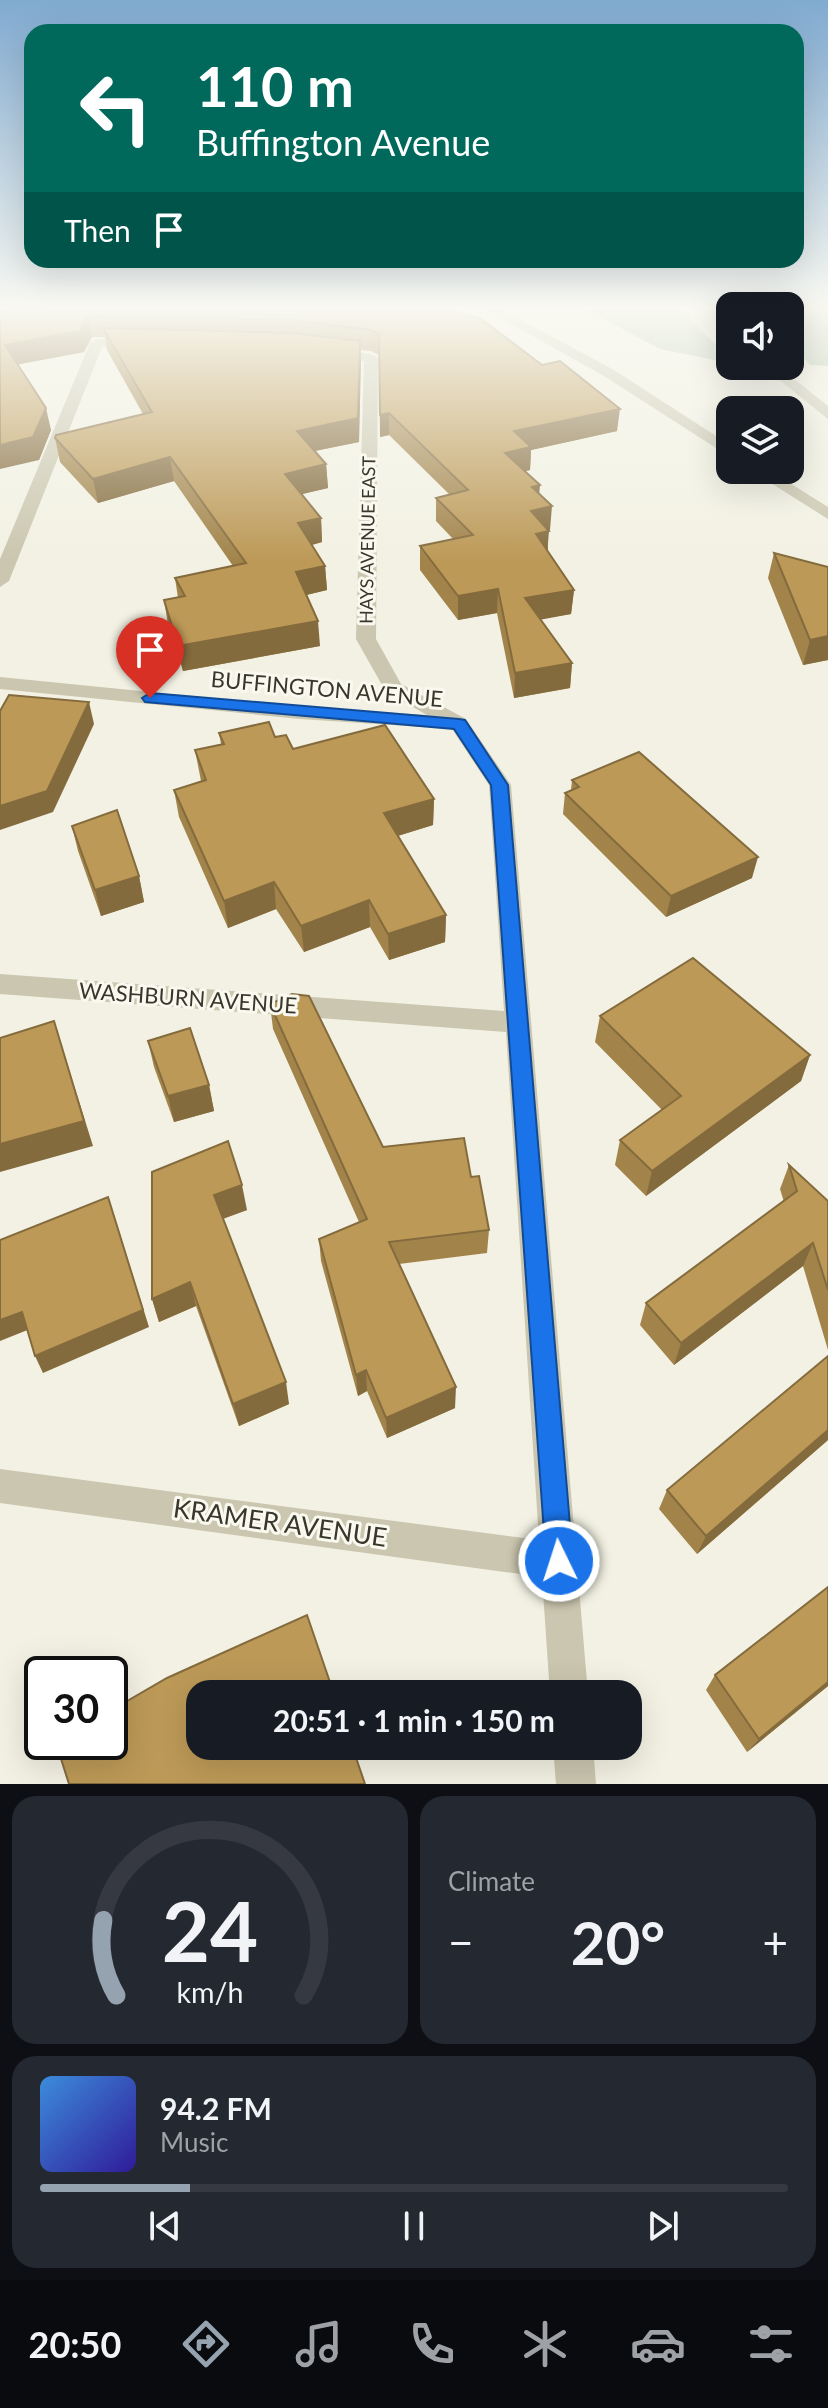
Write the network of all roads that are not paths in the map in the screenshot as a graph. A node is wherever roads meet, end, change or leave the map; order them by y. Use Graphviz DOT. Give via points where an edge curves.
graph roads {
  1 [pos="77,393"];
  2 [pos="370,393"];
  3 [pos="640,393"];
  4 [pos="802,393"];
  5 [pos="828,414"];
  6 [pos="716,443"];
  7 [pos="780,484"];
  8 [pos="828,514"];
  9 [pos="0,581"];
  10 [pos="0,683"];
  11 [pos="459,724"];
  12 [pos="0,984"];
  13 [pos="520,1023"];
  14 [pos="0,1486"];
  15 [pos="559,1561"];
  16 [pos="568,1680"];
  17 [pos="574,1760"];
  18 [pos="576,1784"];
  1 -- 9 [label="street"];
  2 -- 11 [label="street, HAYS AVENUE EAST" via="366,639 393,688"];
  3 -- 6 [label="street"];
  4 -- 5 [label="street"];
  7 -- 8 [label="street"];
  10 -- 11 [label="street, BUFFINGTON AVENUE"];
  11 -- 13 [label="street" via="500,785"];
  12 -- 13 [label="street, WASHBURN AVENUE"];
  13 -- 15 [label="street"];
  14 -- 15 [label="street, KRAMER AVENUE"];
  15 -- 16 [label="street"];
  17 -- 18 [label="street"];
}
